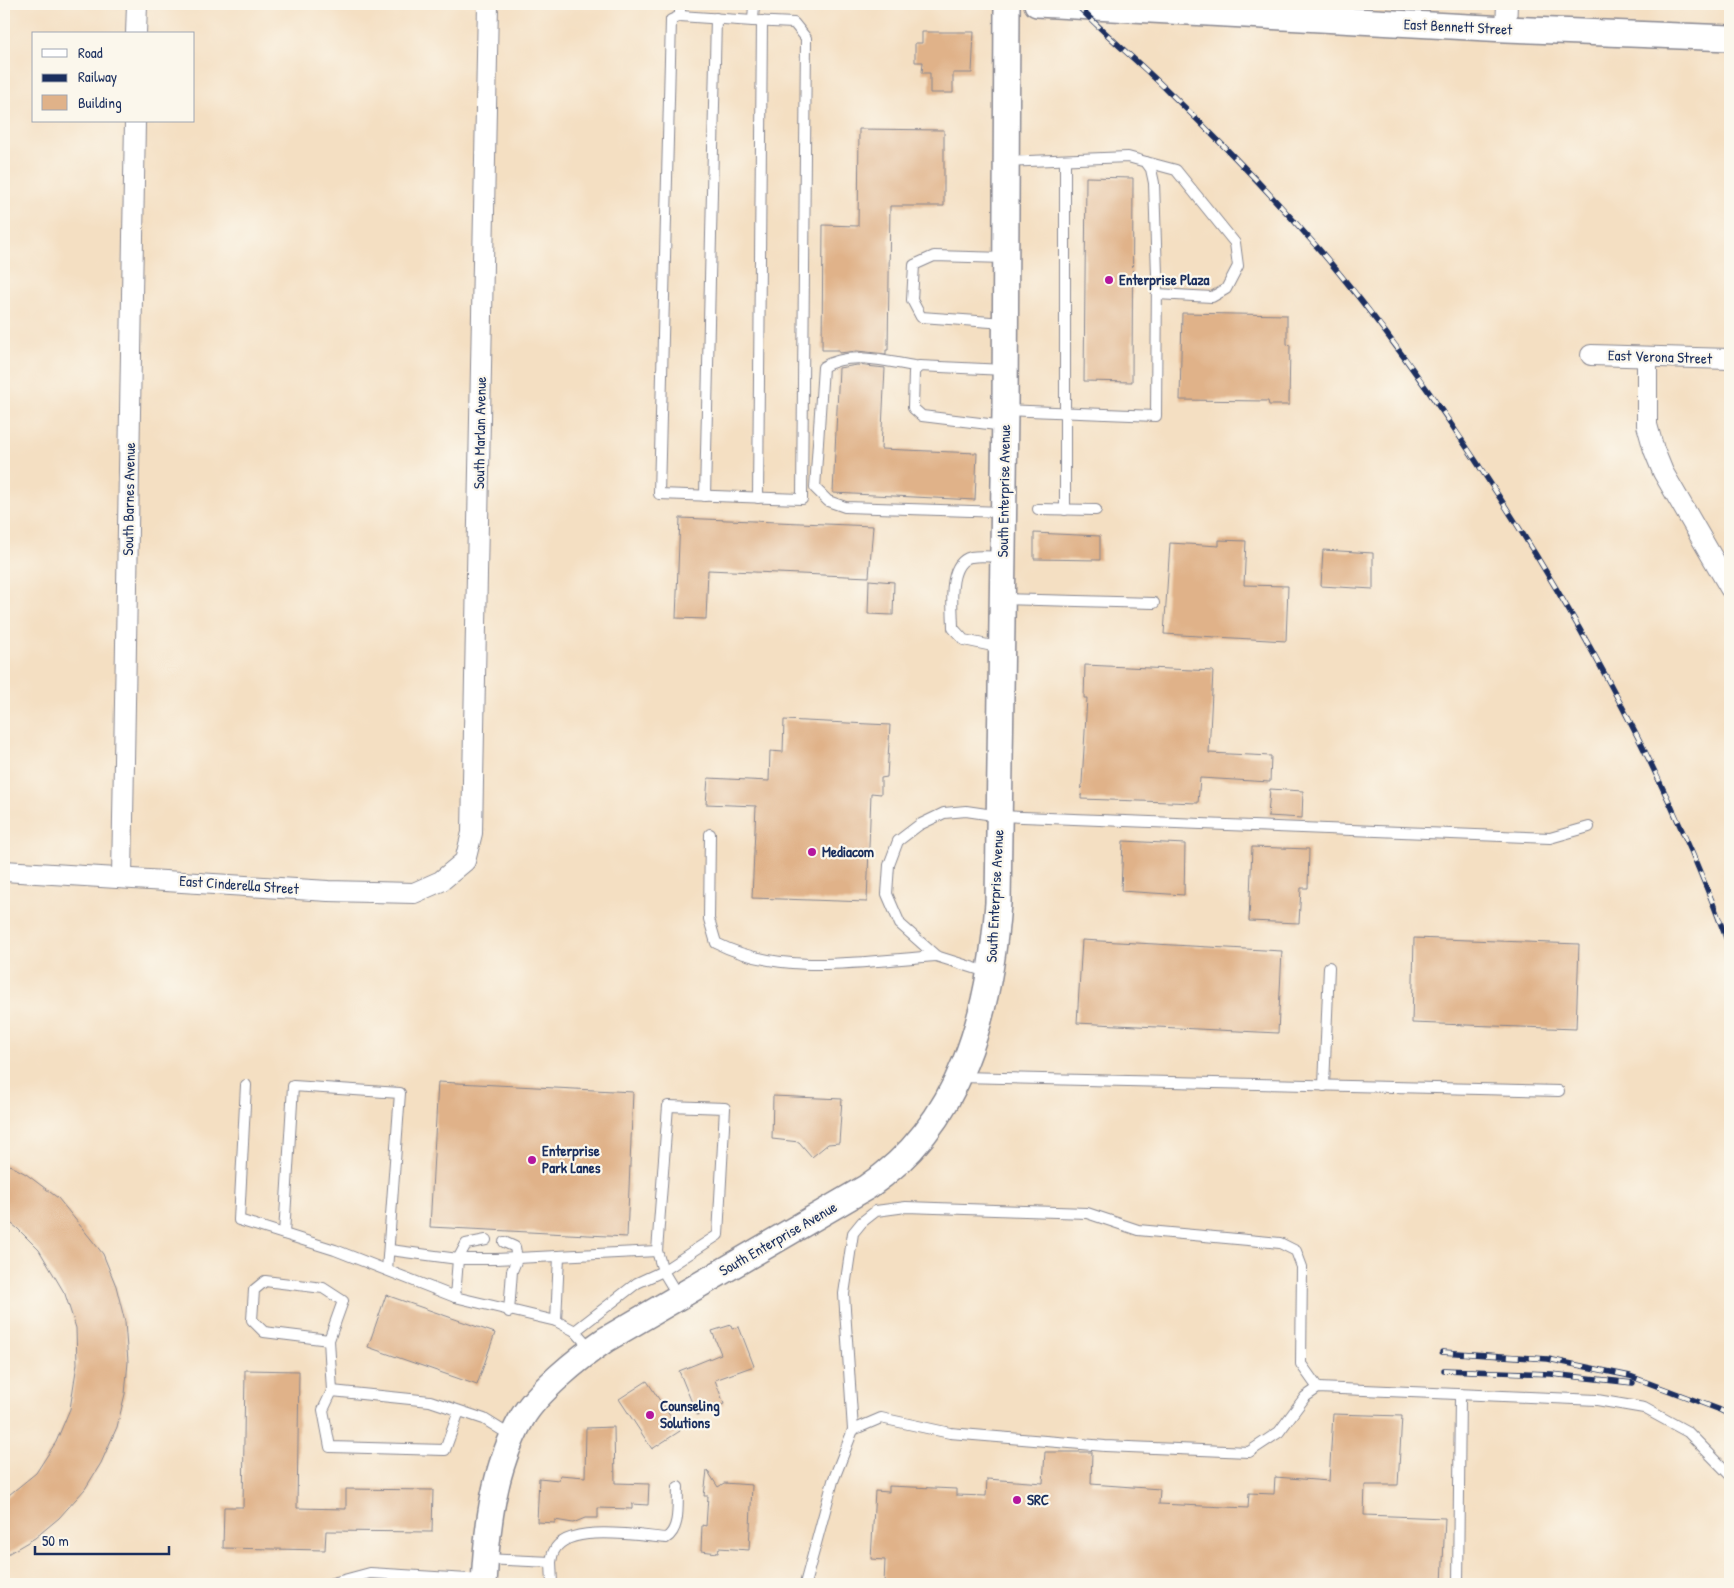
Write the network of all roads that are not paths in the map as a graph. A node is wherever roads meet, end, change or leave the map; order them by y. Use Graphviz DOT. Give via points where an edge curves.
graph roads {
  1 [pos="137,4"];
  2 [pos="488,4"];
  3 [pos="680,4"];
  4 [pos="754,4"];
  5 [pos="1007,4"];
  6 [pos="1037,4"];
  7 [pos="1507,4"];
  8 [pos="680,16"];
  9 [pos="716,18"];
  10 [pos="757,21"];
  11 [pos="1506,29"];
  12 [pos="136,32"];
  13 [pos="1730,38"];
  14 [pos="135,122"];
  15 [pos="1065,160"];
  16 [pos="1006,162"];
  17 [pos="1146,162"];
  18 [pos="1006,258"];
  19 [pos="1157,294"];
  20 [pos="1005,323"];
  21 [pos="1590,355"];
  22 [pos="1647,357"];
  23 [pos="1730,359"];
  24 [pos="919,366"];
  25 [pos="1005,370"];
  26 [pos="1064,412"];
  27 [pos="1005,418"];
  28 [pos="705,496"];
  29 [pos="758,498"];
  30 [pos="1038,510"];
  31 [pos="1065,510"];
  32 [pos="1096,510"];
  33 [pos="1003,512"];
  34 [pos="1003,557"];
  35 [pos="1730,588"];
  36 [pos="1002,599"];
  37 [pos="1154,603"];
  38 [pos="1002,648"];
  39 [pos="1000,816"];
  40 [pos="1589,826"];
  41 [pos="710,834"];
  42 [pos="465,861"];
  43 [pos="4,871"];
  44 [pos="122,877"];
  45 [pos="936,956"];
  46 [pos="1330,967"];
  47 [pos="990,973"];
  48 [pos="960,1077"];
  49 [pos="246,1085"];
  50 [pos="1324,1086"];
  51 [pos="1559,1091"];
  52 [pos="284,1234"];
  53 [pos="486,1240"];
  54 [pos="504,1242"];
  55 [pos="390,1250"];
  56 [pos="657,1251"];
  57 [pos="559,1256"];
  58 [pos="458,1258"];
  59 [pos="517,1259"];
  60 [pos="387,1270"];
  61 [pos="663,1271"];
  62 [pos="455,1297"];
  63 [pos="679,1297"];
  64 [pos="509,1312"];
  65 [pos="556,1321"];
  66 [pos="575,1331"];
  67 [pos="329,1340"];
  68 [pos="592,1349"];
  69 [pos="1318,1388"];
  70 [pos="332,1391"];
  71 [pos="1460,1396"];
  72 [pos="459,1411"];
  73 [pos="852,1430"];
  74 [pos="514,1437"];
  75 [pos="1730,1475"];
  76 [pos="678,1487"];
  77 [pos="551,1562"];
  78 [pos="485,1574"];
  79 [pos="328,1584"];
  80 [pos="552,1584"];
  81 [pos="805,1584"];
  82 [pos="1458,1584"];
  1 -- 12 [label="street"];
  2 -- 42 [label="street, South Marlan Avenue" via="473,815"];
  3 -- 8 [label="lane"];
  4 -- 10 [label="lane"];
  5 -- 16 [label="street, South Enterprise Avenue"];
  6 -- 11 [label="street, East Bennett Street"];
  7 -- 11 [label="street"];
  8 -- 9 [label="lane"];
  8 -- 28 [label="lane" via="671,20 659,494"];
  9 -- 10 [label="lane"];
  9 -- 28 [label="lane"];
  10 -- 29 [label="lane"];
  10 -- 29 [label="lane" via="794,23 806,38 802,499"];
  11 -- 13 [label="street, East Bennett Street"];
  14 -- 44 [label="street, South Barnes Avenue"];
  15 -- 16 [label="lane"];
  15 -- 17 [label="lane" via="1128,157"];
  15 -- 26 [label="lane"];
  16 -- 18 [label="street, South Enterprise Avenue"];
  17 -- 19 [label="lane" via="1154,183"];
  17 -- 19 [label="lane" via="1176,170 1235,243 1238,266 1226,289 1212,297"];
  18 -- 20 [label="street, South Enterprise Avenue"];
  18 -- 20 [label="lane" via="934,256 914,265 912,300 921,317"];
  19 -- 26 [label="lane" via="1156,416"];
  20 -- 25 [label="street, South Enterprise Avenue"];
  21 -- 22 [label="street, East Verona Street"];
  22 -- 23 [label="street, East Verona Street"];
  22 -- 35 [label="street" via="1648,426 1654,450 1663,472"];
  24 -- 25 [label="lane"];
  24 -- 27 [label="lane" via="914,372 913,408 922,416"];
  24 -- 33 [label="lane" via="853,358 834,360 822,367 815,488 828,501 845,507"];
  25 -- 27 [label="street, South Enterprise Avenue"];
  26 -- 27 [label="lane"];
  26 -- 31 [label="lane"];
  27 -- 33 [label="street, South Enterprise Avenue"];
  28 -- 29 [label="lane"];
  30 -- 31 [label="lane"];
  31 -- 32 [label="lane"];
  33 -- 34 [label="street, South Enterprise Avenue"];
  34 -- 36 [label="street, South Enterprise Avenue"];
  34 -- 38 [label="lane" via="971,557 961,563 953,579 953,628 964,640"];
  36 -- 37 [label="lane"];
  36 -- 38 [label="street, South Enterprise Avenue"];
  38 -- 39 [label="street, South Enterprise Avenue"];
  39 -- 40 [label="lane" via="1550,838"];
  39 -- 45 [label="lane" via="966,811 944,814 919,825 898,840 889,865 887,894 900,924"];
  39 -- 47 [label="street, South Enterprise Avenue" via="998,903"];
  41 -- 45 [label="lane" via="709,919 716,943 738,954 808,965"];
  42 -- 44 [label="street, East Cinderella Street" via="441,881 414,893 328,891"];
  43 -- 44 [label="street, East Cinderella Street"];
  45 -- 47 [label="lane"];
  46 -- 50 [label="lane"];
  47 -- 48 [label="street, South Enterprise Avenue" via="980,1020"];
  48 -- 50 [label="lane"];
  48 -- 63 [label="street, South Enterprise Avenue" via="927,1133 884,1176"];
  49 -- 52 [label="lane" via="239,1220"];
  50 -- 51 [label="lane"];
  52 -- 55 [label="lane" via="293,1086 400,1093"];
  52 -- 60 [label="lane"];
  53 -- 58 [label="lane" via="466,1244"];
  54 -- 59 [label="lane" via="515,1247"];
  55 -- 58 [label="lane"];
  55 -- 60 [label="lane"];
  56 -- 57 [label="lane"];
  56 -- 61 [label="lane"];
  56 -- 61 [label="lane" via="668,1106 725,1108 718,1235"];
  57 -- 59 [label="lane"];
  57 -- 65 [label="lane"];
  58 -- 59 [label="lane"];
  58 -- 62 [label="lane"];
  59 -- 64 [label="lane" via="512,1271"];
  60 -- 62 [label="lane"];
  61 -- 63 [label="lane"];
  61 -- 66 [label="lane" via="637,1283"];
  62 -- 64 [label="lane"];
  63 -- 68 [label="street, South Enterprise Avenue"];
  64 -- 65 [label="lane"];
  65 -- 66 [label="lane"];
  66 -- 68 [label="lane"];
  67 -- 67 [label="lane" via="343,1301 324,1288 265,1282 254,1290 252,1320 264,1332"];
  67 -- 70 [label="lane"];
  68 -- 74 [label="street, South Enterprise Avenue" via="540,1397 522,1418"];
  69 -- 71 [label="lane"];
  69 -- 73 [label="lane" via="1305,1397 1279,1432 1249,1452 1105,1446 960,1434 881,1418"];
  69 -- 73 [label="lane" via="1301,1364 1302,1267 1296,1251 1280,1243 1138,1230 1087,1213 906,1207 876,1211 853,1233 844,1294"];
  70 -- 72 [label="lane" via="430,1402"];
  70 -- 72 [label="lane" via="323,1410 330,1447 445,1450"];
  71 -- 75 [label="lane" via="1597,1400 1644,1408 1688,1432"];
  71 -- 82 [label="lane"];
  72 -- 74 [label="lane" via="484,1419"];
  73 -- 81 [label="lane" via="833,1481"];
  74 -- 78 [label="street, South Enterprise Avenue" via="493,1496"];
  76 -- 77 [label="lane" via="676,1526 666,1538 582,1533 567,1538 554,1549"];
  77 -- 78 [label="lane"];
  77 -- 80 [label="lane"];
  78 -- 79 [label="lane" via="370,1573"];
}
